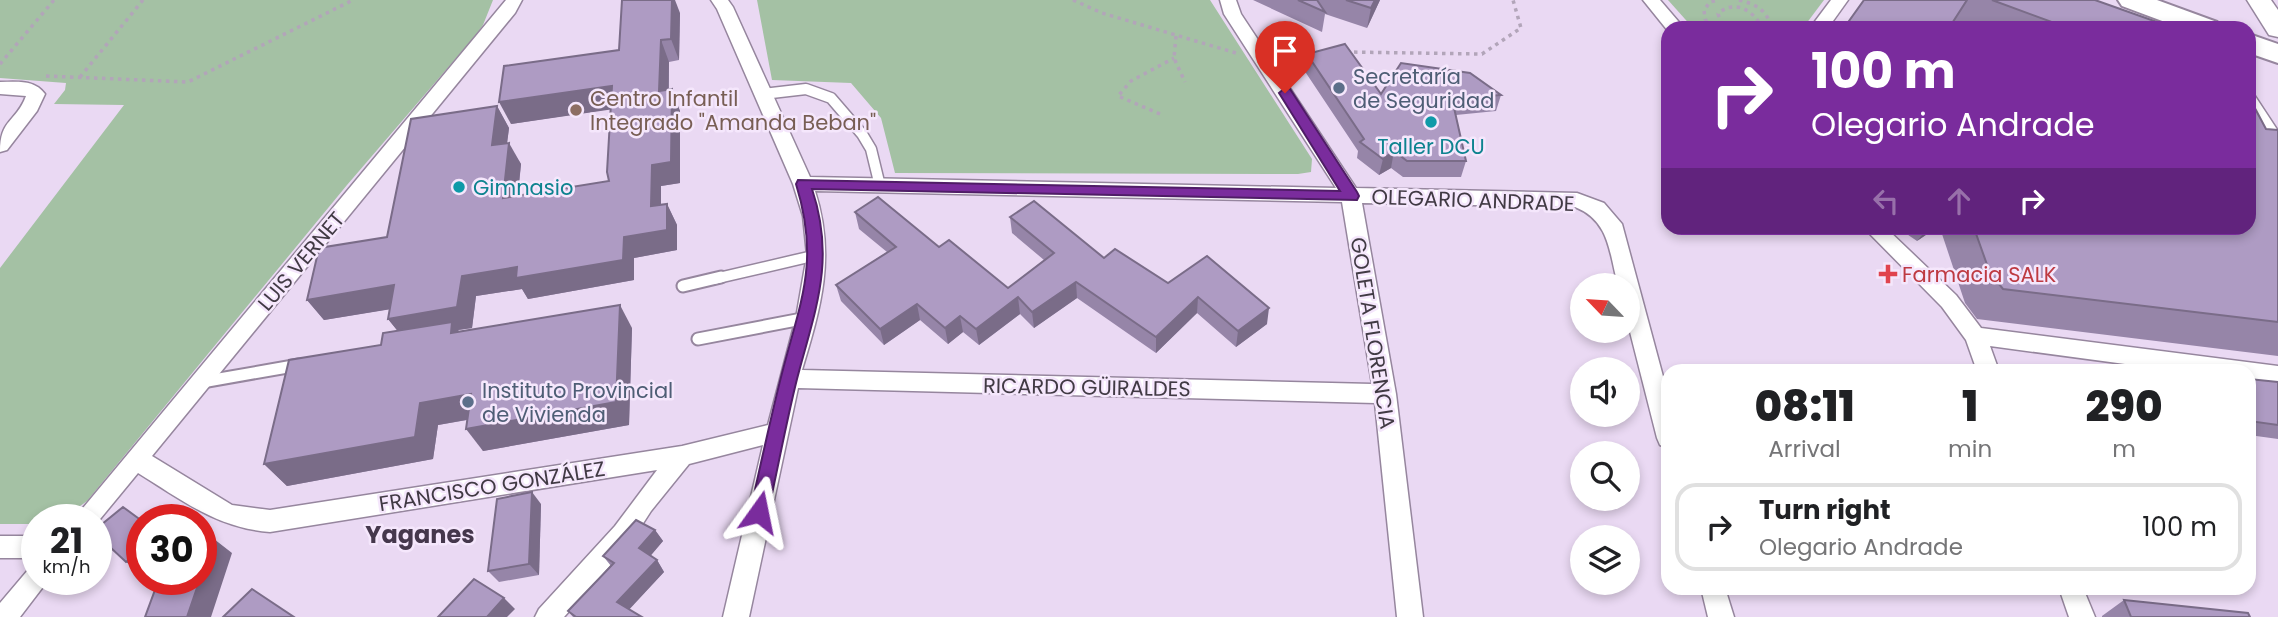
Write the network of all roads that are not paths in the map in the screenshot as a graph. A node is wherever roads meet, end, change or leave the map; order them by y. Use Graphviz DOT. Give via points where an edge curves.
graph roads {
  1 [pos="514,0"];
  2 [pos="1228,0"];
  3 [pos="1651,0"];
  4 [pos="1840,0"];
  5 [pos="2131,0"];
  6 [pos="2259,0"];
  7 [pos="723,2"];
  8 [pos="1669,21"];
  9 [pos="1824,21"];
  10 [pos="2188,21"];
  11 [pos="2278,29"];
  12 [pos="2256,46"];
  13 [pos="2278,54"];
  14 [pos="0,88"];
  15 [pos="763,94"];
  16 [pos="2256,107"];
  17 [pos="2278,140"];
  18 [pos="0,145"];
  19 [pos="803,184"];
  20 [pos="880,186"];
  21 [pos="1351,196"];
  22 [pos="1881,235"];
  23 [pos="817,255"];
  24 [pos="684,286"];
  25 [pos="807,318"];
  26 [pos="1975,336"];
  27 [pos="698,339"];
  28 [pos="311,363"];
  29 [pos="1985,364"];
  30 [pos="2193,364"];
  31 [pos="2256,372"];
  32 [pos="2278,375"];
  33 [pos="789,379"];
  34 [pos="202,382"];
  35 [pos="1385,394"];
  36 [pos="1661,411"];
  37 [pos="776,432"];
  38 [pos="682,456"];
  39 [pos="136,459"];
  40 [pos="99,504"];
  41 [pos="0,547"];
  42 [pos="21,547"];
  43 [pos="23,595"];
  44 [pos="1715,595"];
  45 [pos="2074,595"];
  46 [pos="4,617"];
  47 [pos="548,617"];
  48 [pos="736,617"];
  49 [pos="1410,617"];
  50 [pos="1721,617"];
  51 [pos="2082,617"];
  1 -- 34 [label="street, LUIS VERNET"];
  2 -- 21 [label="street, GOLETA FLORENCIA"];
  3 -- 8 [label="street"];
  4 -- 9 [label="street"];
  5 -- 10 [label="main road"];
  6 -- 11 [label="main road"];
  7 -- 15 [label="street"];
  12 -- 13 [label="main road"];
  14 -- 18 [label="street" via="38,85 31,107"];
  15 -- 19 [label="street"];
  15 -- 20 [label="lane" via="806,89 831,98 871,149"];
  16 -- 17 [label="lane"];
  19 -- 20 [label="street, OLEGARIO ANDRADE"];
  19 -- 23 [label="street" via="813,216"];
  20 -- 21 [label="street, OLEGARIO ANDRADE"];
  21 -- 35 [label="street, GOLETA FLORENCIA"];
  21 -- 36 [label="street, OLEGARIO ANDRADE" via="1577,200 1597,208 1612,224"];
  22 -- 26 [label="street" via="1949,301"];
  23 -- 24 [label="lane"];
  23 -- 25 [label="street"];
  25 -- 27 [label="lane"];
  25 -- 33 [label="street"];
  26 -- 29 [label="street"];
  26 -- 30 [label="street"];
  28 -- 34 [label="lane"];
  31 -- 32 [label="street"];
  33 -- 35 [label="street, RICARDO GÜIRALDES"];
  33 -- 37 [label="street"];
  34 -- 39 [label="street, LUIS VERNET"];
  35 -- 49 [label="street, GOLETA FLORENCIA"];
  37 -- 38 [label="street, FRANCISCO GONZÁLEZ"];
  37 -- 48 [label="street"];
  38 -- 39 [label="street, FRANCISCO GONZÁLEZ" via="270,521 225,513"];
  38 -- 47 [label="street" via="623,534"];
  39 -- 40 [label="street, LUIS VERNET"];
  41 -- 42 [label="street"];
  43 -- 46 [label="street"];
  44 -- 50 [label="street"];
  45 -- 51 [label="street"];
}
